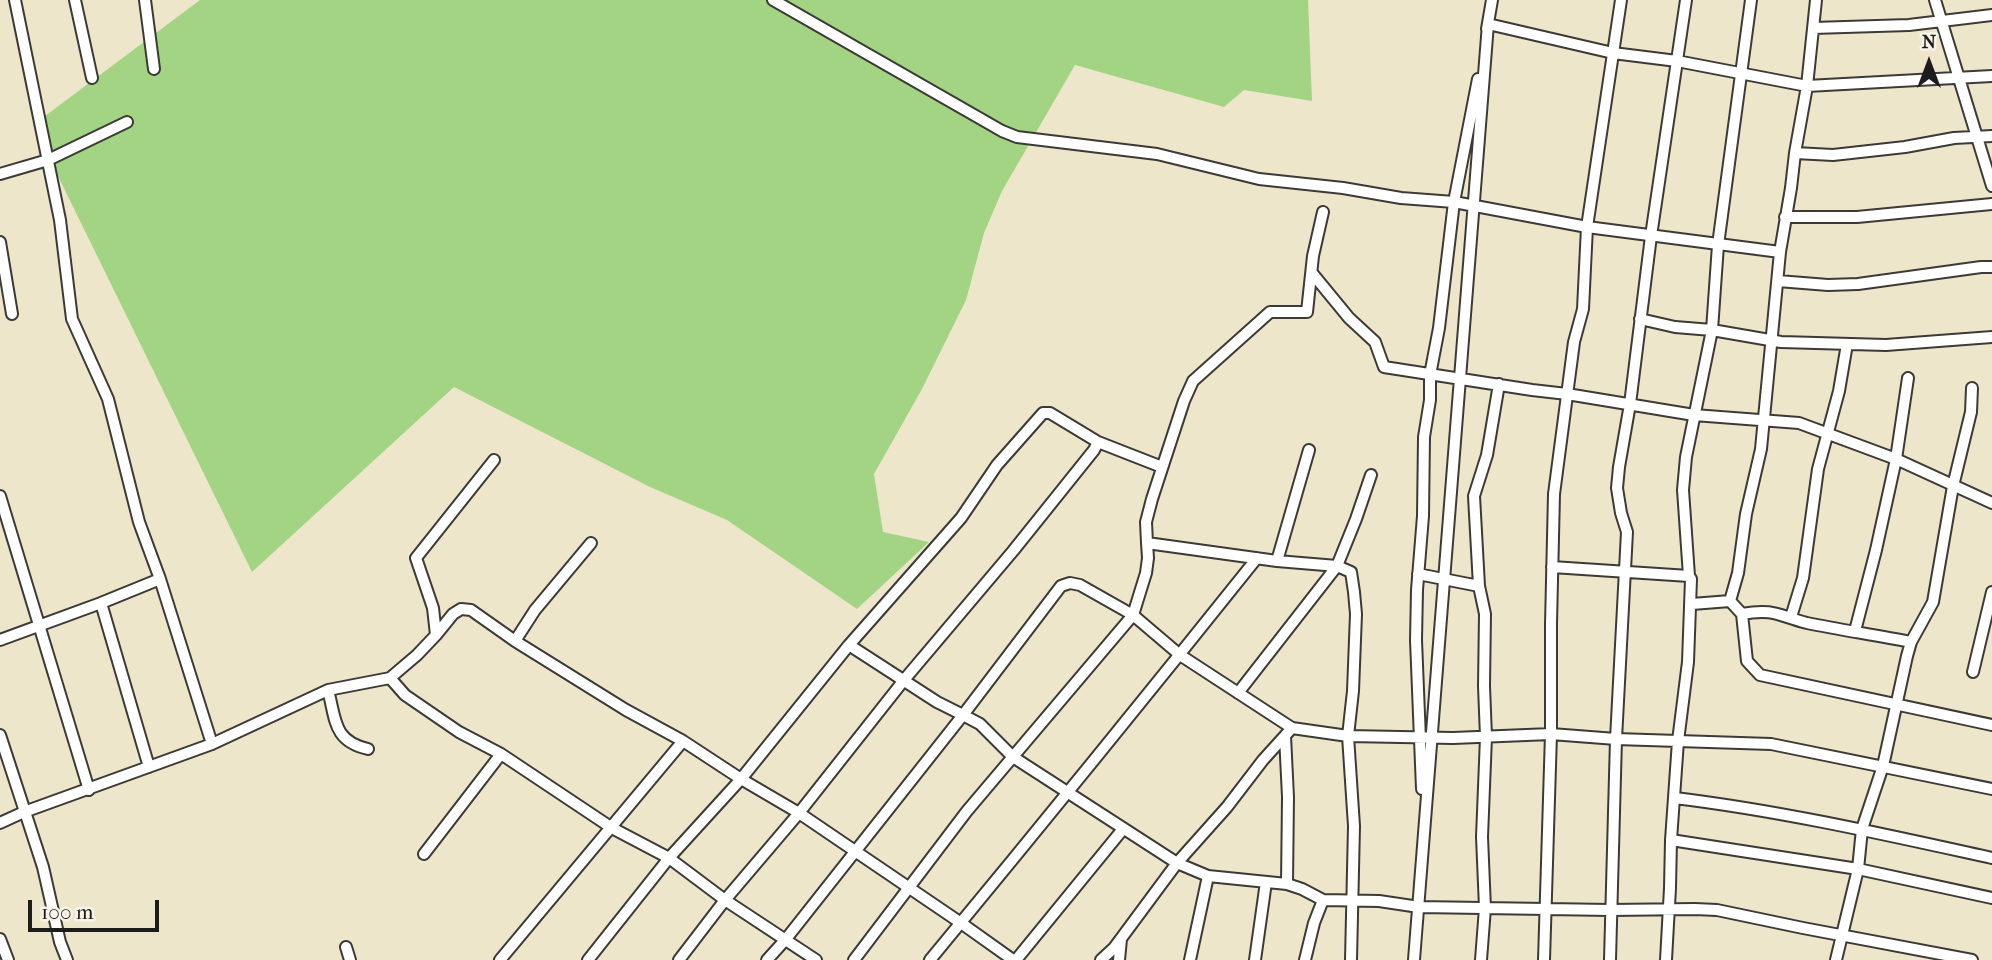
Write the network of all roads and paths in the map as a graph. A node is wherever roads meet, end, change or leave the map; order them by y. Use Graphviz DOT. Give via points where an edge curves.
graph roads {
  1 [pos="15,0"];
  2 [pos="75,0"];
  3 [pos="145,0"];
  4 [pos="773,0"];
  5 [pos="1492,0"];
  6 [pos="1621,0"];
  7 [pos="1686,0"];
  8 [pos="1751,0"];
  9 [pos="1816,0"];
  10 [pos="1935,0"];
  11 [pos="1992,15"];
  12 [pos="1941,20"];
  13 [pos="1488,24"];
  14 [pos="1813,28"];
  15 [pos="1613,52"];
  16 [pos="1677,61"];
  17 [pos="154,69"];
  18 [pos="1741,73"];
  19 [pos="1992,76"];
  20 [pos="92,78"];
  21 [pos="1959,79"];
  22 [pos="1807,86"];
  23 [pos="127,122"];
  24 [pos="1976,136"];
  25 [pos="1992,136"];
  26 [pos="1794,153"];
  27 [pos="48,160"];
  28 [pos="0,174"];
  29 [pos="1992,186"];
  30 [pos="1454,202"];
  31 [pos="1992,204"];
  32 [pos="1323,212"];
  33 [pos="1785,217"];
  34 [pos="1587,227"];
  35 [pos="1651,236"];
  36 [pos="0,242"];
  37 [pos="1718,245"];
  38 [pos="1780,252"];
  39 [pos="1992,267"];
  40 [pos="1312,273"];
  41 [pos="1778,281"];
  42 [pos="12,314"];
  43 [pos="1640,319"];
  44 [pos="1712,330"];
  45 [pos="1992,337"];
  46 [pos="1772,340"];
  47 [pos="1847,344"];
  48 [pos="1430,375"];
  49 [pos="1908,378"];
  50 [pos="1499,384"];
  51 [pos="1972,388"];
  52 [pos="1567,394"];
  53 [pos="1630,404"];
  54 [pos="1694,415"];
  55 [pos="1764,421"];
  56 [pos="1828,434"];
  57 [pos="1098,442"];
  58 [pos="1309,450"];
  59 [pos="1896,459"];
  60 [pos="494,460"];
  61 [pos="1162,467"];
  62 [pos="1371,475"];
  63 [pos="1953,486"];
  64 [pos="0,496"];
  65 [pos="1992,503"];
  66 [pos="591,543"];
  67 [pos="1147,543"];
  68 [pos="1257,558"];
  69 [pos="1277,561"];
  70 [pos="1337,566"];
  71 [pos="1552,566"];
  72 [pos="1625,570"];
  73 [pos="1418,575"];
  74 [pos="1689,576"];
  75 [pos="160,579"];
  76 [pos="1479,586"];
  77 [pos="1992,592"];
  78 [pos="1730,601"];
  79 [pos="101,603"];
  80 [pos="1692,604"];
  81 [pos="1742,614"];
  82 [pos="1133,615"];
  83 [pos="1791,617"];
  84 [pos="41,625"];
  85 [pos="1855,631"];
  86 [pos="436,635"];
  87 [pos="0,640"];
  88 [pos="515,640"];
  89 [pos="1911,642"];
  90 [pos="849,645"];
  91 [pos="1180,655"];
  92 [pos="1973,672"];
  93 [pos="390,678"];
  94 [pos="904,680"];
  95 [pos="328,690"];
  96 [pos="1238,693"];
  97 [pos="1895,703"];
  98 [pos="963,715"];
  99 [pos="1992,725"];
  100 [pos="1289,732"];
  101 [pos="1551,734"];
  102 [pos="0,735"];
  103 [pos="1348,736"];
  104 [pos="1420,736"];
  105 [pos="1486,737"];
  106 [pos="1616,739"];
  107 [pos="683,741"];
  108 [pos="1678,741"];
  109 [pos="212,744"];
  110 [pos="368,749"];
  111 [pos="501,754"];
  112 [pos="1013,757"];
  113 [pos="1883,766"];
  114 [pos="149,767"];
  115 [pos="741,779"];
  116 [pos="1992,789"];
  117 [pos="89,790"];
  118 [pos="1068,791"];
  119 [pos="1675,798"];
  120 [pos="24,812"];
  121 [pos="799,814"];
  122 [pos="0,823"];
  123 [pos="612,828"];
  124 [pos="1123,829"];
  125 [pos="1863,829"];
  126 [pos="1671,840"];
  127 [pos="855,852"];
  128 [pos="424,854"];
  129 [pos="669,858"];
  130 [pos="1992,858"];
  131 [pos="1177,863"];
  132 [pos="1858,869"];
  133 [pos="1208,876"];
  134 [pos="1266,882"];
  135 [pos="1287,884"];
  136 [pos="909,887"];
  137 [pos="1992,898"];
  138 [pos="1323,900"];
  139 [pos="725,901"];
  140 [pos="1354,901"];
  141 [pos="1419,907"];
  142 [pos="1485,908"];
  143 [pos="1544,908"];
  144 [pos="1610,910"];
  145 [pos="1670,910"];
  146 [pos="961,923"];
  147 [pos="1841,935"];
  148 [pos="1121,937"];
  149 [pos="0,939"];
  150 [pos="786,939"];
  151 [pos="346,947"];
  152 [pos="505,958"];
  153 [pos="8,960"];
  154 [pos="67,960"];
  155 [pos="350,960"];
  156 [pos="588,960"];
  157 [pos="679,960"];
  158 [pos="767,960"];
  159 [pos="816,960"];
  160 [pos="854,960"];
  161 [pos="930,960"];
  162 [pos="1014,960"];
  163 [pos="1101,960"];
  164 [pos="1119,960"];
  165 [pos="1190,960"];
  166 [pos="1255,960"];
  167 [pos="1305,960"];
  168 [pos="1351,960"];
  169 [pos="1415,960"];
  170 [pos="1481,960"];
  171 [pos="1544,960"];
  172 [pos="1610,960"];
  173 [pos="1666,960"];
  174 [pos="1836,960"];
  175 [pos="1972,960"];
  1 -- 27 [label="street"];
  2 -- 20 [label="street"];
  3 -- 17 [label="street"];
  4 -- 30 [label="street" via="1017,137 1157,154 1259,179"];
  5 -- 13 [label="street"];
  6 -- 15 [label="street"];
  7 -- 16 [label="street"];
  8 -- 18 [label="street"];
  9 -- 14 [label="street"];
  10 -- 12 [label="street"];
  11 -- 12 [label="street"];
  12 -- 14 [label="street"];
  12 -- 21 [label="street"];
  13 -- 15 [label="street"];
  13 -- 30 [label="street"];
  13 -- 169 [label="street"];
  14 -- 22 [label="street"];
  15 -- 16 [label="street"];
  15 -- 34 [label="street"];
  16 -- 18 [label="street"];
  16 -- 35 [label="street"];
  18 -- 22 [label="street"];
  18 -- 37 [label="street"];
  19 -- 21 [label="street"];
  21 -- 22 [label="street"];
  21 -- 24 [label="street"];
  22 -- 26 [label="street"];
  23 -- 27 [label="street"];
  24 -- 25 [label="street"];
  24 -- 26 [label="street" via="1833,155"];
  24 -- 29 [label="street"];
  26 -- 33 [label="street"];
  27 -- 28 [label="street"];
  27 -- 75 [label="street" via="61,220 72,319 108,399 139,522"];
  30 -- 34 [label="street"];
  30 -- 48 [label="street"];
  31 -- 33 [label="street" via="1857,217"];
  32 -- 40 [label="street"];
  33 -- 38 [label="street"];
  34 -- 35 [label="street"];
  34 -- 52 [label="street" via="1583,309"];
  35 -- 37 [label="street"];
  35 -- 43 [label="street"];
  36 -- 42 [label="street"];
  37 -- 38 [label="street"];
  37 -- 44 [label="street"];
  38 -- 41 [label="street"];
  39 -- 41 [label="street" via="1857,284"];
  40 -- 48 [label="street" via="1375,342 1384,367"];
  40 -- 61 [label="street" via="1307,312 1270,312 1193,381"];
  41 -- 46 [label="street"];
  43 -- 44 [label="street"];
  43 -- 53 [label="street"];
  44 -- 46 [label="street"];
  44 -- 54 [label="street"];
  45 -- 47 [label="street"];
  46 -- 47 [label="street"];
  46 -- 55 [label="street"];
  47 -- 56 [label="street"];
  48 -- 50 [label="street"];
  48 -- 73 [label="street"];
  49 -- 59 [label="street"];
  50 -- 52 [label="street"];
  50 -- 76 [label="street" via="1487,455 1474,496"];
  51 -- 63 [label="street"];
  52 -- 53 [label="street"];
  52 -- 71 [label="street" via="1554,494"];
  53 -- 54 [label="street"];
  53 -- 72 [label="street" via="1617,488 1627,531"];
  54 -- 55 [label="street"];
  54 -- 74 [label="street" via="1683,490"];
  55 -- 56 [label="street" via="1799,422"];
  55 -- 78 [label="street"];
  56 -- 59 [label="street"];
  56 -- 83 [label="street" via="1818,469 1803,578"];
  57 -- 61 [label="street"];
  57 -- 90 [label="street" via="1043,413 997,466 961,518"];
  57 -- 94 [label="street"];
  58 -- 69 [label="street"];
  59 -- 63 [label="street"];
  59 -- 85 [label="street"];
  60 -- 86 [label="street" via="416,558 433,608"];
  61 -- 67 [label="street" via="1146,522"];
  62 -- 70 [label="street"];
  63 -- 65 [label="street"];
  63 -- 89 [label="street" via="1933,602"];
  64 -- 84 [label="street"];
  66 -- 88 [label="street"];
  67 -- 68 [label="street"];
  67 -- 82 [label="street" via="1146,573"];
  68 -- 69 [label="street"];
  68 -- 91 [label="street"];
  69 -- 70 [label="street"];
  70 -- 96 [label="street"];
  70 -- 103 [label="street" via="1351,572 1356,614"];
  71 -- 72 [label="street"];
  71 -- 101 [label="street"];
  72 -- 74 [label="street"];
  72 -- 106 [label="street"];
  73 -- 76 [label="street"];
  73 -- 104 [label="street"];
  74 -- 80 [label="street"];
  75 -- 79 [label="street"];
  75 -- 109 [label="street"];
  76 -- 105 [label="street" via="1485,614"];
  77 -- 92 [label="street"];
  78 -- 80 [label="street"];
  78 -- 81 [label="street"];
  79 -- 84 [label="street"];
  79 -- 114 [label="street"];
  80 -- 108 [label="street"];
  81 -- 83 [label="street" via="1759,611"];
  81 -- 97 [label="street" via="1747,661 1760,676"];
  82 -- 91 [label="street"];
  82 -- 98 [label="street" via="1080,585 1061,586"];
  82 -- 112 [label="street"];
  83 -- 85 [label="street"];
  84 -- 87 [label="street"];
  84 -- 117 [label="street"];
  85 -- 89 [label="street"];
  86 -- 88 [label="street" via="461,609 471,610"];
  86 -- 93 [label="street"];
  88 -- 107 [label="street"];
  89 -- 97 [label="street"];
  90 -- 94 [label="street"];
  90 -- 115 [label="street"];
  91 -- 96 [label="street"];
  91 -- 118 [label="street"];
  93 -- 95 [label="street"];
  93 -- 111 [label="street" via="405,695 459,732"];
  94 -- 98 [label="street"];
  94 -- 121 [label="street"];
  95 -- 109 [label="street"];
  95 -- 110 [label="street" via="343,738"];
  96 -- 100 [label="street"];
  97 -- 99 [label="street"];
  97 -- 113 [label="street"];
  98 -- 112 [label="street" via="980,724"];
  98 -- 127 [label="street"];
  100 -- 103 [label="street"];
  100 -- 131 [label="street"];
  100 -- 135 [label="street"];
  101 -- 105 [label="street"];
  101 -- 106 [label="street"];
  101 -- 143 [label="street"];
  102 -- 120 [label="street"];
  103 -- 104 [label="street"];
  103 -- 140 [label="street"];
  104 -- 105 [label="street"];
  104 -- 141 [label="street"];
  105 -- 142 [label="street"];
  106 -- 108 [label="street"];
  106 -- 144 [label="street"];
  107 -- 115 [label="street"];
  107 -- 123 [label="street"];
  108 -- 113 [label="street" via="1771,744"];
  108 -- 119 [label="street"];
  109 -- 114 [label="street"];
  111 -- 123 [label="street"];
  111 -- 128 [label="street"];
  112 -- 118 [label="street"];
  112 -- 136 [label="street"];
  113 -- 116 [label="street"];
  113 -- 125 [label="street"];
  114 -- 117 [label="street"];
  115 -- 121 [label="street"];
  115 -- 129 [label="street"];
  117 -- 120 [label="street"];
  118 -- 124 [label="street"];
  118 -- 146 [label="street"];
  119 -- 125 [label="street"];
  119 -- 126 [label="street"];
  120 -- 122 [label="street"];
  120 -- 154 [label="street"];
  121 -- 127 [label="street"];
  121 -- 139 [label="street"];
  123 -- 129 [label="street"];
  123 -- 152 [label="street"];
  124 -- 131 [label="street"];
  124 -- 162 [label="street"];
  125 -- 130 [label="street"];
  125 -- 132 [label="street"];
  126 -- 132 [label="street"];
  126 -- 145 [label="street"];
  127 -- 136 [label="street"];
  127 -- 150 [label="street"];
  129 -- 139 [label="street"];
  129 -- 156 [label="street"];
  131 -- 133 [label="street"];
  131 -- 148 [label="street"];
  132 -- 137 [label="street"];
  132 -- 147 [label="street"];
  133 -- 134 [label="street"];
  133 -- 165 [label="street"];
  134 -- 135 [label="street"];
  134 -- 166 [label="street"];
  135 -- 138 [label="street"];
  136 -- 146 [label="street"];
  136 -- 160 [label="street"];
  138 -- 140 [label="street"];
  138 -- 167 [label="street"];
  139 -- 150 [label="street"];
  139 -- 157 [label="street"];
  140 -- 141 [label="street"];
  140 -- 168 [label="street"];
  141 -- 142 [label="street"];
  141 -- 169 [label="street"];
  142 -- 143 [label="street"];
  142 -- 170 [label="street"];
  143 -- 144 [label="street"];
  143 -- 171 [label="street"];
  144 -- 145 [label="street"];
  144 -- 172 [label="street"];
  145 -- 147 [label="street" via="1717,910"];
  145 -- 173 [label="street"];
  146 -- 161 [label="street"];
  146 -- 162 [label="street"];
  147 -- 174 [label="street"];
  147 -- 175 [label="street"];
  148 -- 163 [label="street"];
  148 -- 164 [label="street"];
  149 -- 153 [label="street"];
  150 -- 158 [label="street"];
  150 -- 159 [label="street"];
  151 -- 155 [label="street"];
}
